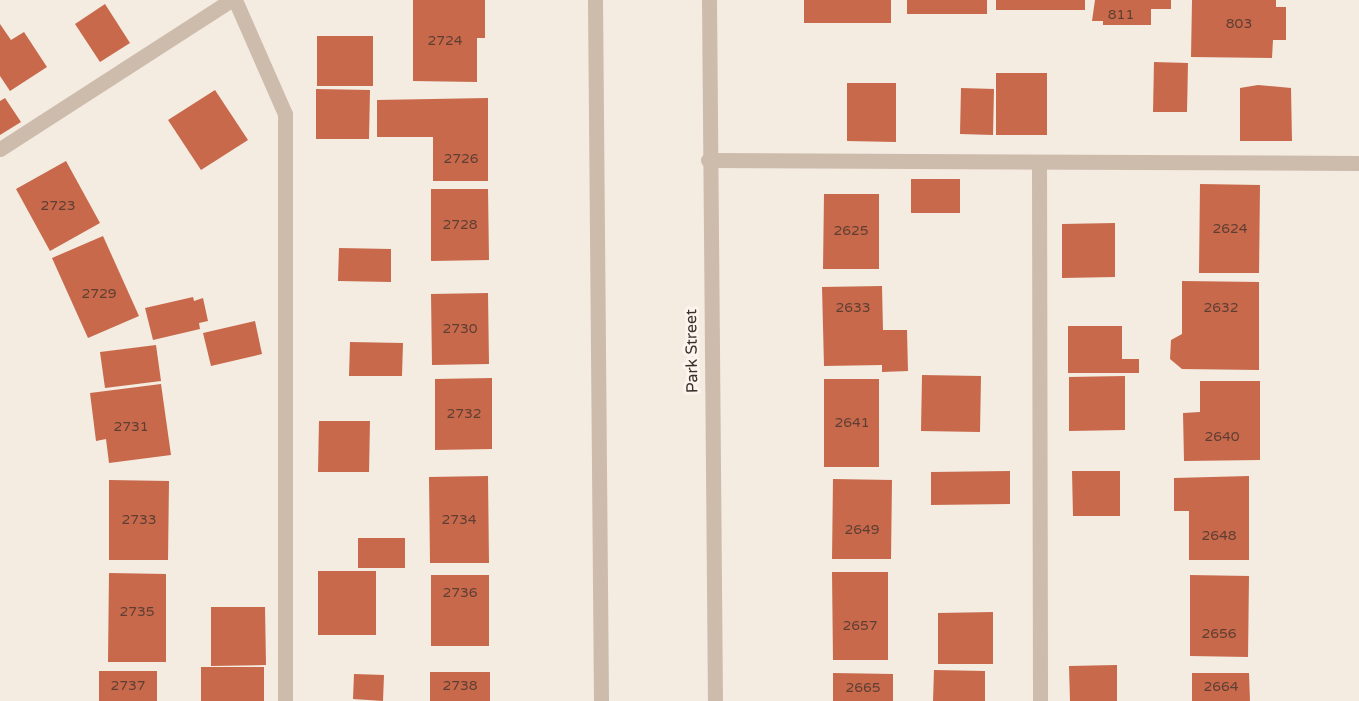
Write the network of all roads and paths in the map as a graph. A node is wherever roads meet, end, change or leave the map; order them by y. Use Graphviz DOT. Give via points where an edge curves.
graph roads {
  1 [pos="233,0"];
  2 [pos="595,0"];
  3 [pos="709,0"];
  4 [pos="0,149"];
  5 [pos="708,160"];
  6 [pos="1359,163"];
  7 [pos="1039,165"];
  8 [pos="285,701"];
  9 [pos="601,701"];
  10 [pos="715,701"];
  11 [pos="1040,701"];
  1 -- 4 [label="street"];
  1 -- 8 [label="street" via="285,114"];
  2 -- 9 [label="street"];
  3 -- 5 [label="street, Park Street"];
  5 -- 7 [label="street"];
  5 -- 10 [label="street, Park Street"];
  6 -- 7 [label="street"];
  7 -- 11 [label="street"];
}
